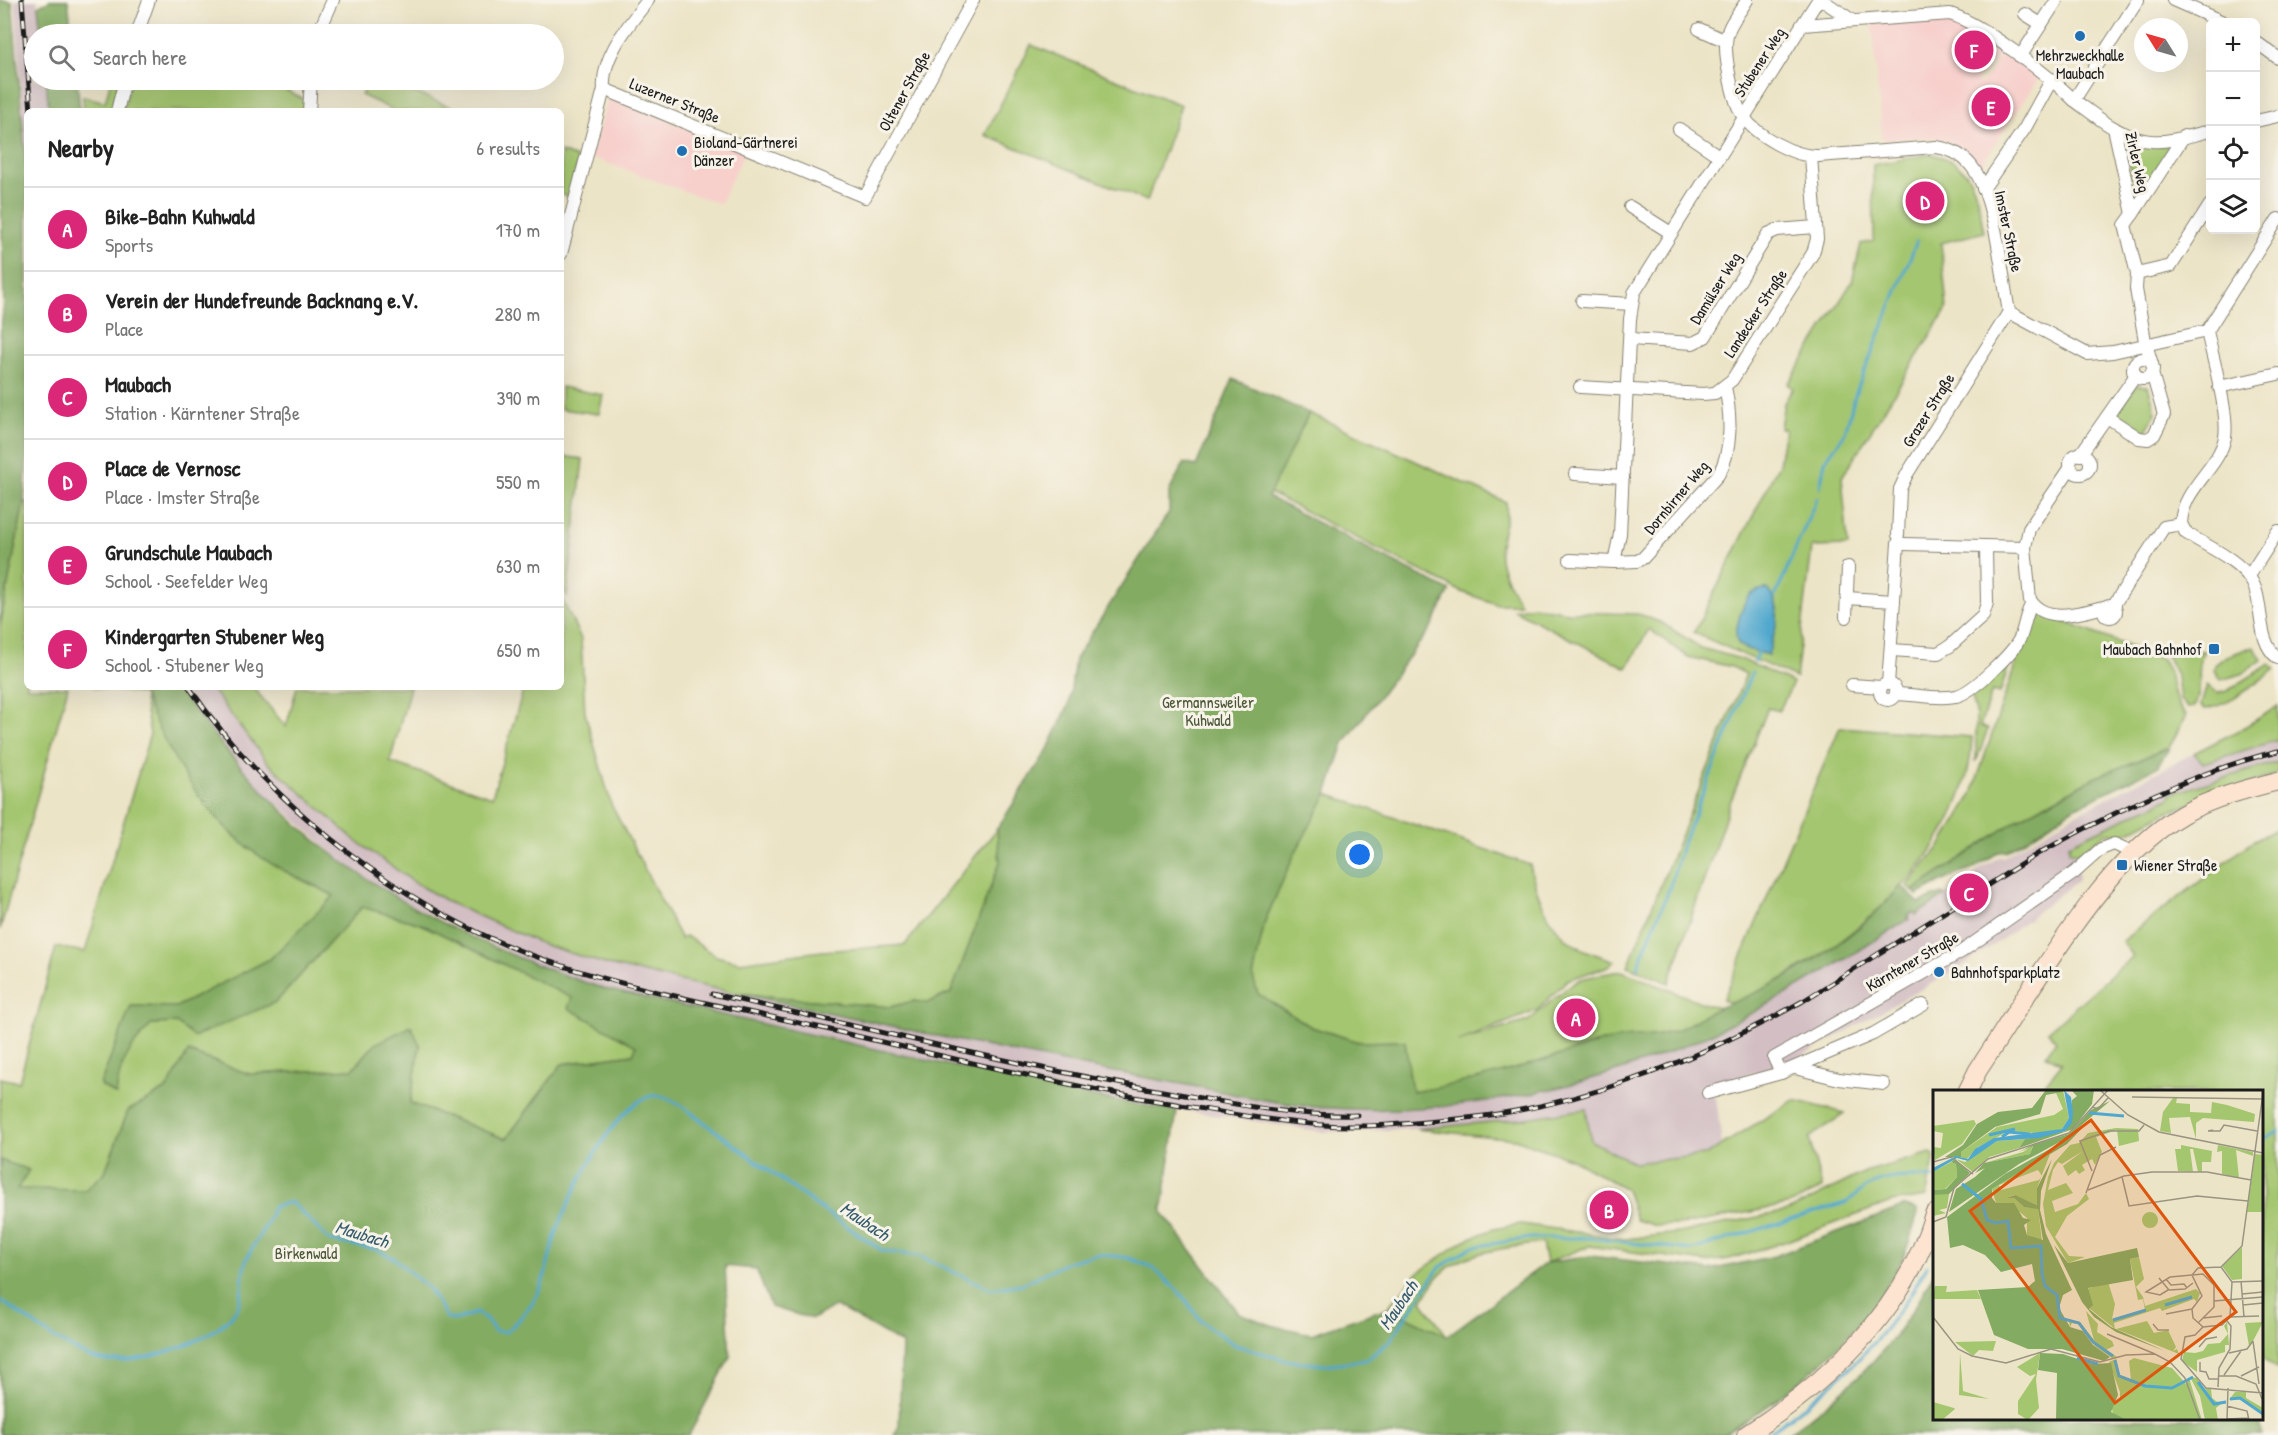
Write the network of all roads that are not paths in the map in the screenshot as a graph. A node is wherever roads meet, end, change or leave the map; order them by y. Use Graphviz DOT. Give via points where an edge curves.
graph roads {
  1 [pos="149,0"];
  2 [pos="333,0"];
  3 [pos="648,0"];
  4 [pos="973,0"];
  5 [pos="1747,0"];
  6 [pos="1820,0"];
  7 [pos="2057,0"];
  8 [pos="2138,0"];
  9 [pos="2173,0"];
  10 [pos="2025,14"];
  11 [pos="2214,18"];
  12 [pos="1853,21"];
  13 [pos="141,24"];
  14 [pos="322,24"];
  15 [pos="2041,24"];
  16 [pos="1802,25"];
  17 [pos="1699,29"];
  18 [pos="1726,41"];
  19 [pos="2260,45"];
  20 [pos="2020,57"];
  21 [pos="2278,58"];
  22 [pos="2052,79"];
  23 [pos="604,89"];
  24 [pos="122,90"];
  25 [pos="310,90"];
  26 [pos="2074,100"];
  27 [pos="118,108"];
  28 [pos="309,108"];
  29 [pos="2278,116"];
  30 [pos="1743,117"];
  31 [pos="2260,120"];
  32 [pos="2114,128"];
  33 [pos="1679,129"];
  34 [pos="2206,132"];
  35 [pos="2184,136"];
  36 [pos="1719,156"];
  37 [pos="1811,156"];
  38 [pos="1983,189"];
  39 [pos="865,197"];
  40 [pos="1630,207"];
  41 [pos="2206,213"];
  42 [pos="2133,214"];
  43 [pos="2278,219"];
  44 [pos="1816,227"];
  45 [pos="1671,233"];
  46 [pos="564,242"];
  47 [pos="2137,274"];
  48 [pos="1582,301"];
  49 [pos="1631,304"];
  50 [pos="2009,312"];
  51 [pos="2207,331"];
  52 [pos="1630,339"];
  53 [pos="2146,345"];
  54 [pos="2152,368"];
  55 [pos="2278,374"];
  56 [pos="1580,387"];
  57 [pos="1725,387"];
  58 [pos="2218,387"];
  59 [pos="1626,390"];
  60 [pos="2107,417"];
  61 [pos="1575,474"];
  62 [pos="1623,477"];
  63 [pos="2181,524"];
  64 [pos="2278,531"];
  65 [pos="1900,541"];
  66 [pos="2025,547"];
  67 [pos="1986,548"];
  68 [pos="1570,560"];
  69 [pos="1614,562"];
  70 [pos="1848,567"];
  71 [pos="2248,576"];
  72 [pos="1847,598"];
  73 [pos="1894,601"];
  74 [pos="2032,603"];
  75 [pos="1846,617"];
  76 [pos="1891,650"];
  77 [pos="2278,658"];
  78 [pos="1852,685"];
  79 [pos="1888,688"];
  80 [pos="2278,781"];
  81 [pos="2134,853"];
  82 [pos="1923,1005"];
  83 [pos="1796,1068"];
  84 [pos="1781,1073"];
  85 [pos="1884,1084"];
  86 [pos="1968,1090"];
  87 [pos="1708,1093"];
  88 [pos="1933,1219"];
  89 [pos="1746,1435"];
  1 -- 13 [label="street"];
  2 -- 14 [label="street"];
  3 -- 23 [label="street" via="613,51"];
  4 -- 39 [label="street, Oltener Straße"];
  5 -- 18 [label="street"];
  6 -- 12 [label="street, Stubener Weg"];
  6 -- 16 [label="street, Stubener Weg"];
  7 -- 15 [label="street"];
  8 -- 26 [label="street"];
  9 -- 11 [label="street"];
  10 -- 15 [label="street"];
  12 -- 16 [label="street, Stubener Weg"];
  12 -- 20 [label="street, Stubener Weg" via="1950,14"];
  15 -- 20 [label="street"];
  16 -- 30 [label="street, Stubener Weg"];
  17 -- 18 [label="street"];
  18 -- 30 [label="street" via="1734,92"];
  19 -- 21 [label="street"];
  20 -- 22 [label="street, Stubener Weg"];
  22 -- 26 [label="street, Stubener Weg"];
  22 -- 38 [label="street" via="2025,128"];
  23 -- 39 [label="street, Luzerner Straße"];
  23 -- 46 [label="street"];
  24 -- 27 [label="street"];
  25 -- 28 [label="street"];
  26 -- 32 [label="street, Zirler Weg"];
  29 -- 31 [label="street"];
  30 -- 36 [label="street, Dornbirner Weg"];
  30 -- 37 [label="street, Imster Straße" via="1777,144"];
  32 -- 35 [label="street" via="2152,142"];
  32 -- 42 [label="street, Zirler Weg"];
  33 -- 36 [label="street"];
  34 -- 35 [label="street"];
  35 -- 42 [label="street"];
  36 -- 45 [label="street, Dornbirner Weg"];
  37 -- 38 [label="street, Imster Straße" via="1945,148 1969,164"];
  37 -- 44 [label="street, Landecker Straße"];
  38 -- 50 [label="street, Imster Straße"];
  40 -- 45 [label="street"];
  41 -- 47 [label="street" via="2171,266"];
  42 -- 47 [label="street, Zirler Weg" via="2125,225"];
  43 -- 51 [label="street"];
  44 -- 52 [label="street, Damülser Weg" via="1768,234 1705,337 1693,343"];
  44 -- 57 [label="street, Landecker Straße" via="1813,253"];
  45 -- 49 [label="street, Dornbirner Weg"];
  47 -- 53 [label="street, Zirler Weg"];
  48 -- 49 [label="street"];
  49 -- 52 [label="street, Dornbirner Weg"];
  50 -- 53 [label="street" via="2087,354"];
  50 -- 65 [label="street, Grazer Straße" via="1907,474 1900,489"];
  51 -- 53 [label="street"];
  51 -- 58 [label="street"];
  52 -- 59 [label="street, Dornbirner Weg"];
  53 -- 54 [label="street, Zirler Weg"];
  54 -- 60 [label="street" via="2144,379 2136,375"];
  54 -- 60 [label="street, Zirler Weg" via="2164,415 2154,435 2139,438"];
  55 -- 58 [label="street"];
  56 -- 59 [label="street"];
  57 -- 59 [label="street" via="1703,394"];
  57 -- 69 [label="street, Dornbirner Weg" via="1729,404 1724,466 1644,558"];
  58 -- 63 [label="street" via="2225,438 2186,500"];
  59 -- 62 [label="street, Dornbirner Weg"];
  60 -- 66 [label="street" via="2080,455 2089,462 2086,471 2077,474 2071,467 2029,529"];
  61 -- 62 [label="street"];
  62 -- 69 [label="street, Dornbirner Weg" via="1620,534"];
  63 -- 71 [label="street" via="2186,533"];
  63 -- 74 [label="street" via="2164,527 2110,606 2063,617"];
  64 -- 71 [label="street"];
  65 -- 67 [label="street"];
  65 -- 73 [label="street, Grazer Straße"];
  66 -- 67 [label="street"];
  66 -- 74 [label="street"];
  67 -- 76 [label="street" via="1987,603 1983,616 1938,653"];
  68 -- 69 [label="street, Dornbirner Weg"];
  70 -- 72 [label="street"];
  71 -- 77 [label="street" via="2256,592 2268,645"];
  72 -- 73 [label="street"];
  72 -- 75 [label="street"];
  73 -- 76 [label="street, Grazer Straße"];
  74 -- 79 [label="street" via="2020,639 1966,691 1955,696"];
  76 -- 79 [label="street, Grazer Straße"];
  78 -- 79 [label="street"];
  80 -- 81 [label="street" via="2185,813"];
  81 -- 84 [label="street, Kärntener Straße" via="2114,844 2101,849 2074,873 1965,950 1774,1058"];
  81 -- 86 [label="street" via="2083,915"];
  82 -- 83 [label="street" via="1873,1034"];
  83 -- 84 [label="street"];
  83 -- 85 [label="street" via="1839,1079"];
  84 -- 87 [label="street"];
  88 -- 89 [label="street" via="1908,1278 1871,1330 1822,1377"];
}
